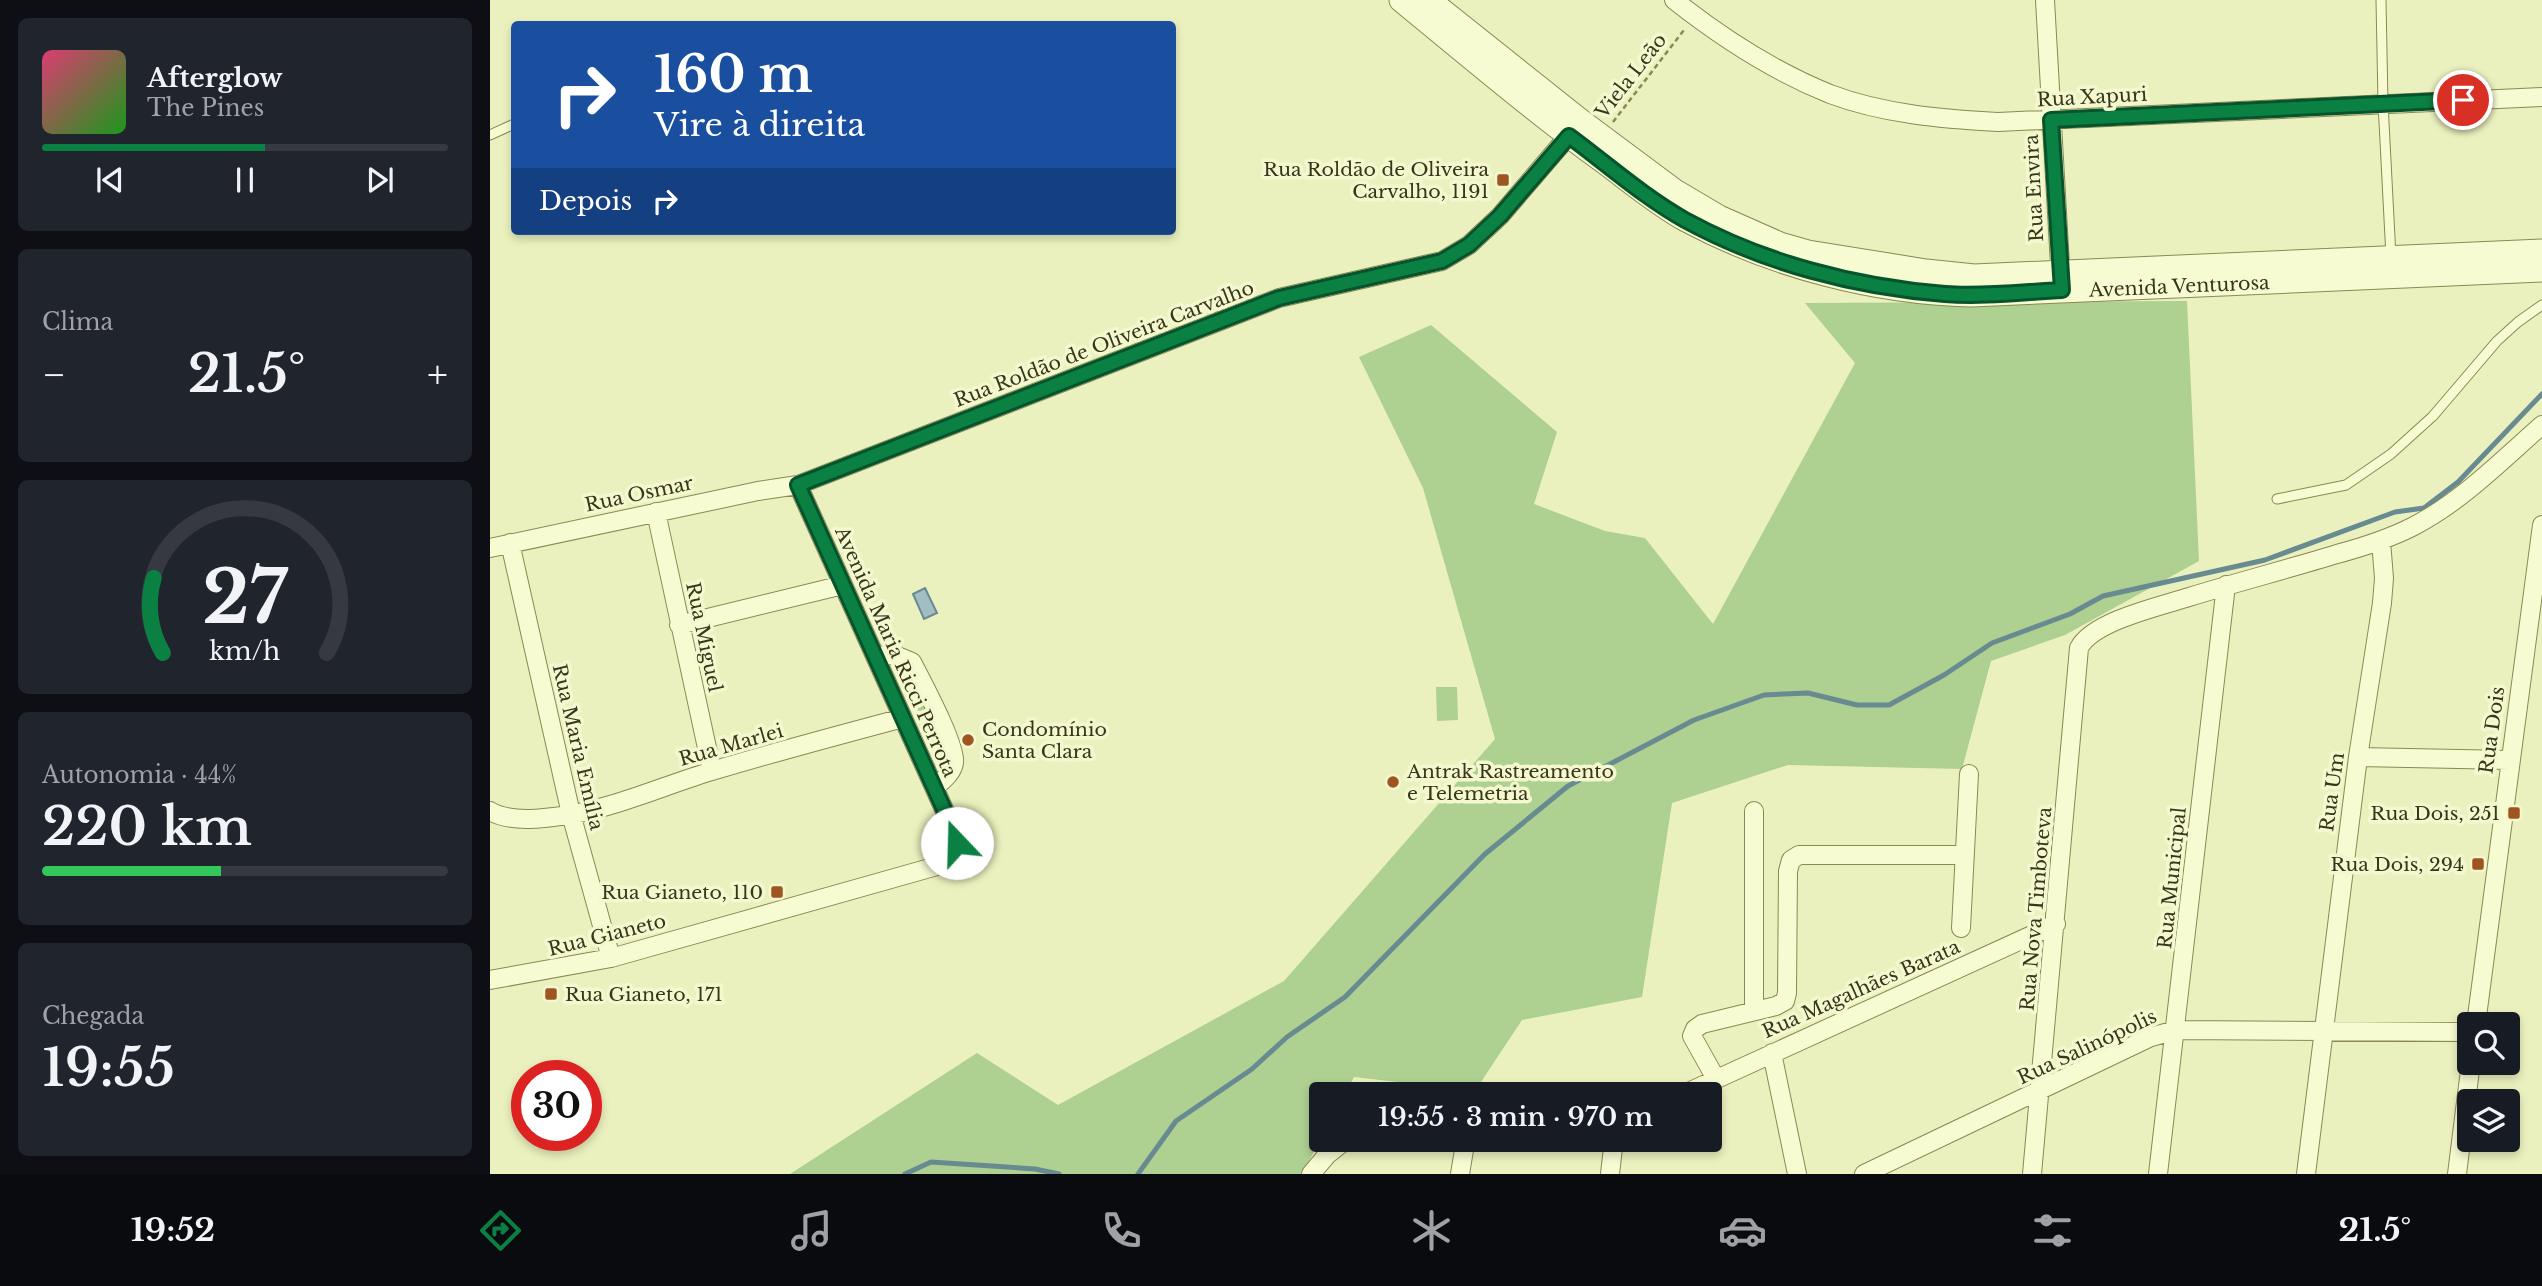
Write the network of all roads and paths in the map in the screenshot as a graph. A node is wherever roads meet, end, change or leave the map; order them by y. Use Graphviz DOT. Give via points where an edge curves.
graph roads {
  1 [pos="1401,0"];
  2 [pos="1429,0"];
  3 [pos="1674,0"];
  4 [pos="2045,0"];
  5 [pos="2381,0"];
  6 [pos="1695,16"];
  7 [pos="2542,97"];
  8 [pos="2383,103"];
  9 [pos="2051,120"];
  10 [pos="511,125"];
  11 [pos="1575,128"];
  12 [pos="490,135"];
  13 [pos="1602,136"];
  14 [pos="2542,251"];
  15 [pos="2391,258"];
  16 [pos="2542,270"];
  17 [pos="2061,281"];
  18 [pos="2542,305"];
  19 [pos="2542,425"];
  20 [pos="798,485"];
  21 [pos="2277,499"];
  22 [pos="656,512"];
  23 [pos="2542,525"];
  24 [pos="2381,541"];
  25 [pos="510,544"];
  26 [pos="490,548"];
  27 [pos="843,585"];
  28 [pos="2226,585"];
  29 [pos="679,625"];
  30 [pos="875,656"];
  31 [pos="902,718"];
  32 [pos="2358,757"];
  33 [pos="2509,760"];
  34 [pos="712,771"];
  35 [pos="1969,774"];
  36 [pos="934,788"];
  37 [pos="490,811"];
  38 [pos="1754,811"];
  39 [pos="571,814"];
  40 [pos="956,836"];
  41 [pos="1964,855"];
  42 [pos="2056,924"];
  43 [pos="1961,928"];
  44 [pos="611,958"];
  45 [pos="490,980"];
  46 [pos="1754,1010"];
  47 [pos="2478,1012"];
  48 [pos="2176,1030"];
  49 [pos="2322,1030"];
  50 [pos="2457,1032"];
  51 [pos="1772,1053"];
  52 [pos="2469,1075"];
  53 [pos="1716,1079"];
  54 [pos="1710,1082"];
  55 [pos="2041,1091"];
  56 [pos="1331,1152"];
  57 [pos="1463,1152"];
  58 [pos="1613,1152"];
  59 [pos="1311,1174"];
  60 [pos="1460,1174"];
  61 [pos="1610,1174"];
  62 [pos="1797,1174"];
  63 [pos="1864,1174"];
  64 [pos="2032,1174"];
  65 [pos="2158,1174"];
  66 [pos="2306,1174"];
  67 [pos="2457,1174"];
  1 -- 11 [label="street, Avenida Venturosa"];
  2 -- 11 [label="street, Avenida Venturosa"];
  3 -- 6 [label="street, Rua Xapuri"];
  4 -- 9 [label="street, Rua Envira"];
  5 -- 8 [label="lane"];
  6 -- 9 [label="street, Rua Xapuri" via="1784,74 1832,95 1946,119"];
  6 -- 13 [label="path, Viela Leão"];
  7 -- 8 [label="street, Rua Xapuri"];
  8 -- 9 [label="street, Rua Xapuri"];
  8 -- 15 [label="lane"];
  9 -- 17 [label="street, Rua Envira"];
  10 -- 12 [label="lane"];
  11 -- 13 [label="street, Avenida Venturosa"];
  11 -- 17 [label="street, Avenida Venturosa" via="1685,220 1790,265 1946,294"];
  11 -- 20 [label="street, Rua Roldão de Oliveira Carvalho" via="1500,216 1469,245 1442,261 1279,298"];
  13 -- 17 [label="street, Avenida Venturosa" via="1697,205 1790,246 1950,274"];
  14 -- 15 [label="street, Avenida Venturosa"];
  15 -- 17 [label="street, Avenida Venturosa"];
  16 -- 17 [label="street, Avenida Venturosa"];
  18 -- 21 [label="lane" via="2497,341 2433,416 2391,454 2346,485"];
  19 -- 24 [label="street" via="2441,510"];
  20 -- 22 [label="street, Rua Osmar"];
  20 -- 27 [label="street, Avenida Maria Ricci Perrota"];
  22 -- 25 [label="street, Rua Osmar"];
  22 -- 29 [label="street, Rua Miguel"];
  23 -- 33 [label="street, Rua Dois"];
  24 -- 28 [label="street"];
  24 -- 32 [label="street, Rua Um" via="2382,603"];
  25 -- 26 [label="street, Rua Osmar"];
  25 -- 39 [label="street, Rua Maria Emília"];
  27 -- 29 [label="street"];
  27 -- 30 [label="street, Avenida Maria Ricci Perrota"];
  28 -- 42 [label="street, Rua Nova Timboteva" via="2125,618 2089,635 2079,648"];
  28 -- 48 [label="street, Rua Municipal"];
  29 -- 34 [label="street, Rua Miguel"];
  30 -- 31 [label="street, Avenida Maria Ricci Perrota"];
  30 -- 36 [label="street" via="895,655 912,662 953,750 950,773"];
  31 -- 34 [label="street, Rua Marlei"];
  31 -- 36 [label="street, Avenida Maria Ricci Perrota"];
  32 -- 33 [label="street"];
  32 -- 49 [label="street, Rua Um"];
  33 -- 47 [label="street, Rua Dois"];
  34 -- 39 [label="street, Rua Marlei"];
  35 -- 41 [label="street"];
  36 -- 40 [label="street, Avenida Maria Ricci Perrota"];
  37 -- 39 [label="street, Rua Marlei" via="513,818"];
  38 -- 46 [label="street"];
  39 -- 44 [label="street, Rua Maria Emília"];
  40 -- 44 [label="street, Rua Gianeto" via="955,850 944,864"];
  41 -- 43 [label="street"];
  41 -- 46 [label="street" via="1798,855 1791,860 1787,993 1785,1001 1776,1006"];
  42 -- 51 [label="street, Rua Magalhães Barata"];
  42 -- 55 [label="street, Rua Nova Timboteva"];
  44 -- 45 [label="street, Rua Gianeto"];
  46 -- 53 [label="street" via="1695,1029 1692,1036"];
  48 -- 49 [label="street, Rua Salinópolis"];
  48 -- 55 [label="street, Rua Salinópolis" via="2151,1037"];
  48 -- 65 [label="street, Rua Municipal"];
  49 -- 50 [label="street, Rua Salinópolis"];
  49 -- 66 [label="street, Rua Um"];
  51 -- 53 [label="street, Rua Magalhães Barata"];
  51 -- 62 [label="street"];
  52 -- 67 [label="street"];
  53 -- 54 [label="street, Rua Magalhães Barata"];
  55 -- 63 [label="street, Rua Salinópolis"];
  55 -- 64 [label="street, Rua Nova Timboteva"];
  56 -- 59 [label="street"];
  57 -- 60 [label="street"];
  58 -- 61 [label="street"];
}
